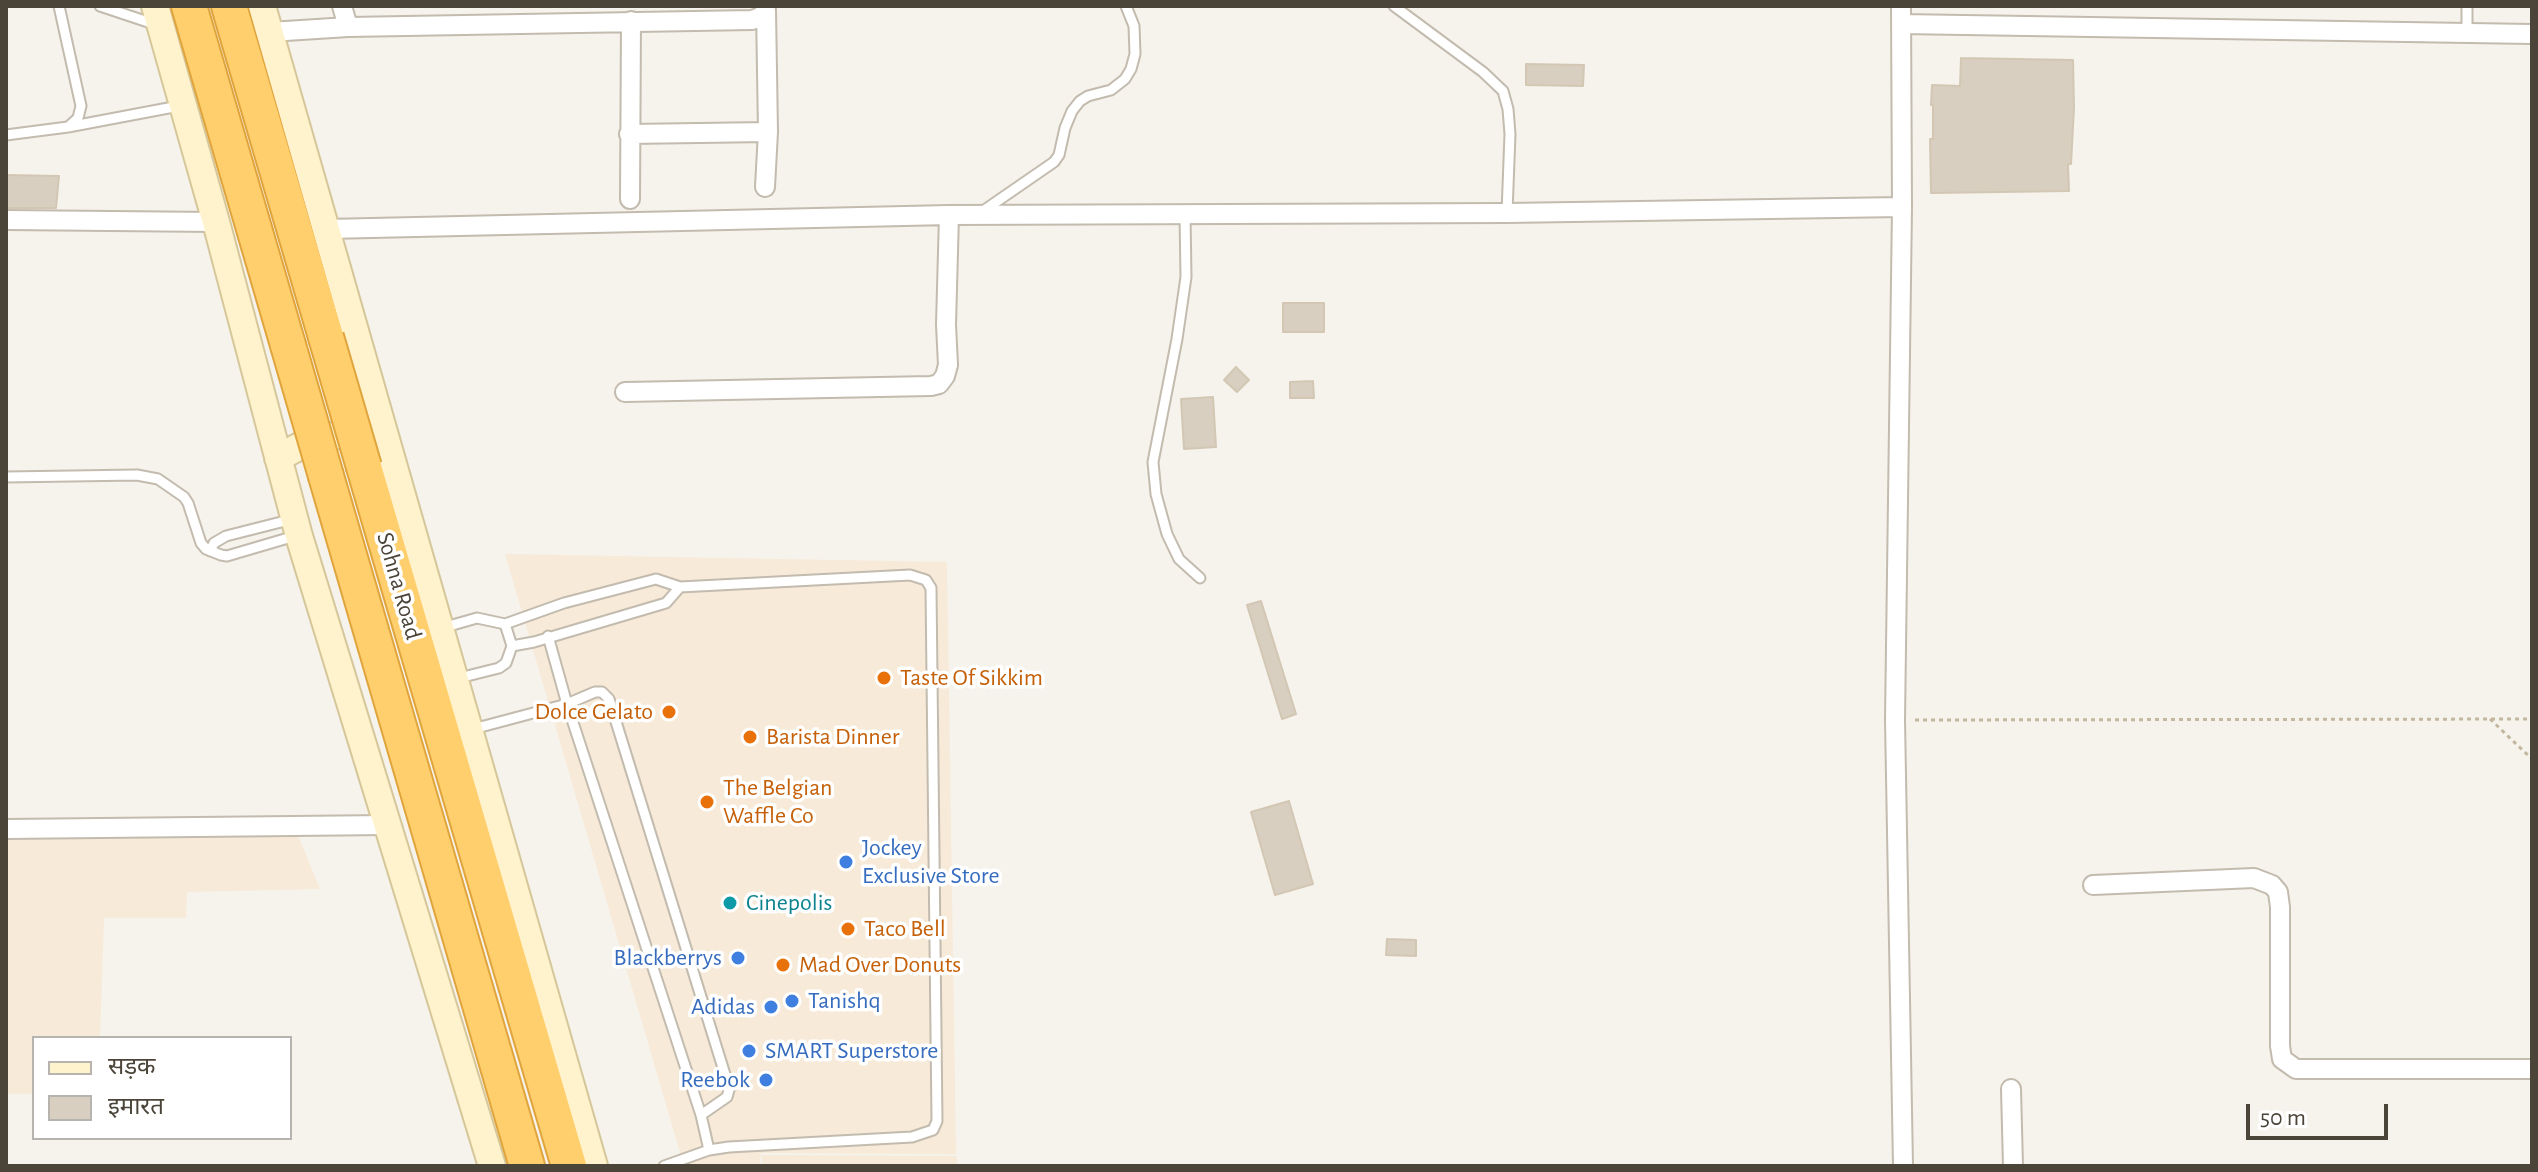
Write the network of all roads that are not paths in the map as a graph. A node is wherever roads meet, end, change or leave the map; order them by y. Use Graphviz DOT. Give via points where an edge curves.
graph roads {
  1 [pos="59,6"];
  2 [pos="100,6"];
  3 [pos="189,6"];
  4 [pos="229,6"];
  5 [pos="262,6"];
  6 [pos="342,6"];
  7 [pos="1126,6"];
  8 [pos="1394,6"];
  9 [pos="2467,6"];
  10 [pos="766,8"];
  11 [pos="1901,15"];
  12 [pos="157,16"];
  13 [pos="631,21"];
  14 [pos="348,27"];
  15 [pos="270,32"];
  16 [pos="2467,34"];
  17 [pos="2532,34"];
  18 [pos="183,105"];
  19 [pos="68,127"];
  20 [pos="768,132"];
  21 [pos="629,134"];
  22 [pos="6,135"];
  23 [pos="765,187"];
  24 [pos="630,199"];
  25 [pos="1902,207"];
  26 [pos="1507,213"];
  27 [pos="1185,214"];
  28 [pos="949,215"];
  29 [pos="976,215"];
  30 [pos="6,220"];
  31 [pos="216,222"];
  32 [pos="327,229"];
  33 [pos="363,357"];
  34 [pos="258,381"];
  35 [pos="625,392"];
  36 [pos="386,438"];
  37 [pos="278,458"];
  38 [pos="6,477"];
  39 [pos="296,527"];
  40 [pos="210,551"];
  41 [pos="1200,578"];
  42 [pos="680,587"];
  43 [pos="505,624"];
  44 [pos="441,628"];
  45 [pos="548,636"];
  46 [pos="512,646"];
  47 [pos="454,679"];
  48 [pos="567,704"];
  49 [pos="468,730"];
  50 [pos="388,825"];
  51 [pos="6,829"];
  52 [pos="2093,885"];
  53 [pos="2532,1069"];
  54 [pos="2011,1089"];
  55 [pos="701,1115"];
  56 [pos="709,1150"];
  57 [pos="492,1166"];
  58 [pos="527,1166"];
  59 [pos="569,1166"];
  60 [pos="594,1166"];
  61 [pos="664,1166"];
  62 [pos="1903,1166"];
  63 [pos="2013,1166"];
  1 -- 19 [label="lane" via="81,106"];
  2 -- 12 [label="lane"];
  3 -- 58 [label="highway, Sohna Road, bridge"];
  4 -- 59 [label="highway, Sohna Road, bridge"];
  5 -- 15 [label="main road"];
  6 -- 14 [label="street"];
  7 -- 29 [label="lane" via="1134,26 1135,54 1125,79 1111,90 1088,96 1072,111 1059,155 1050,166"];
  8 -- 26 [label="lane" via="1503,91 1510,134"];
  9 -- 16 [label="lane"];
  10 -- 13 [label="street" via="752,20"];
  10 -- 20 [label="street"];
  11 -- 16 [label="street"];
  11 -- 25 [label="street"];
  12 -- 18 [label="main road"];
  13 -- 14 [label="street"];
  13 -- 21 [label="street"];
  14 -- 15 [label="street"];
  15 -- 32 [label="main road"];
  16 -- 17 [label="street"];
  18 -- 19 [label="lane"];
  18 -- 31 [label="main road"];
  19 -- 22 [label="lane"];
  20 -- 21 [label="street"];
  20 -- 23 [label="street"];
  21 -- 24 [label="street"];
  25 -- 26 [label="street"];
  25 -- 62 [label="street" via="1895,720"];
  26 -- 27 [label="street"];
  27 -- 29 [label="street"];
  27 -- 41 [label="lane" via="1184,292 1153,462 1167,534 1179,559"];
  28 -- 29 [label="street"];
  28 -- 32 [label="street"];
  28 -- 35 [label="street" via="948,365 939,384"];
  30 -- 31 [label="street"];
  31 -- 34 [label="main road"];
  32 -- 33 [label="main road"];
  33 -- 34 [label="main road" via="353,371 332,380 290,389"];
  33 -- 36 [label="main road"];
  34 -- 37 [label="main road"];
  36 -- 37 [label="main road" via="331,436 296,446"];
  36 -- 44 [label="main road"];
  37 -- 39 [label="main road"];
  38 -- 40 [label="lane" via="158,479 184,497 201,543"];
  39 -- 40 [label="lane" via="227,556"];
  39 -- 40 [label="lane" via="226,536"];
  39 -- 50 [label="main road"];
  42 -- 43 [label="lane" via="656,579"];
  42 -- 45 [label="lane" via="666,603"];
  42 -- 56 [label="lane" via="910,575 926,580 931,588 937,1121 933,1130 912,1137"];
  43 -- 44 [label="lane" via="477,618"];
  43 -- 46 [label="lane"];
  44 -- 47 [label="main road"];
  45 -- 46 [label="lane"];
  45 -- 48 [label="lane"];
  46 -- 47 [label="lane" via="499,668"];
  47 -- 49 [label="main road"];
  48 -- 49 [label="lane"];
  48 -- 55 [label="lane"];
  48 -- 55 [label="lane" via="595,692 607,695 626,750 729,1090"];
  49 -- 60 [label="main road"];
  50 -- 51 [label="street"];
  50 -- 57 [label="main road"];
  52 -- 53 [label="street" via="2254,878 2272,885 2280,907 2282,1059 2296,1069"];
  54 -- 63 [label="street"];
  55 -- 56 [label="lane"];
  56 -- 61 [label="lane"];
}
